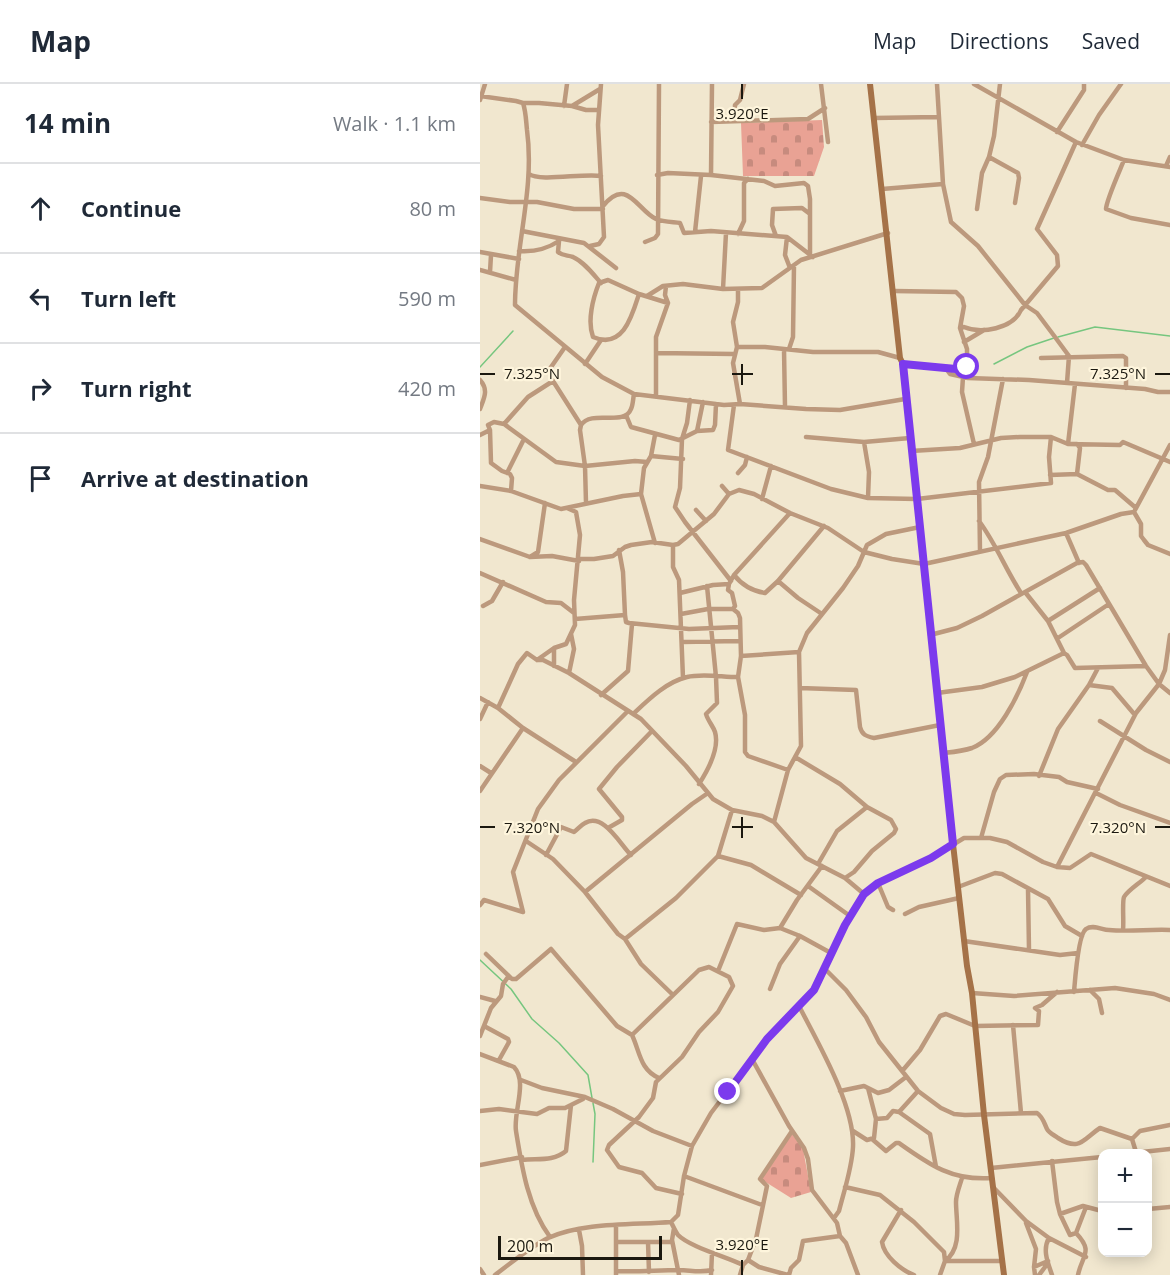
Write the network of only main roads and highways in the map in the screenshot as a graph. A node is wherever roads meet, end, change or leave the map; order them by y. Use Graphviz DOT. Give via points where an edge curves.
graph roads {
  1 [pos="870,84"];
  2 [pos="1004,1275"];
  1 -- 2 [label="main road"];
}
